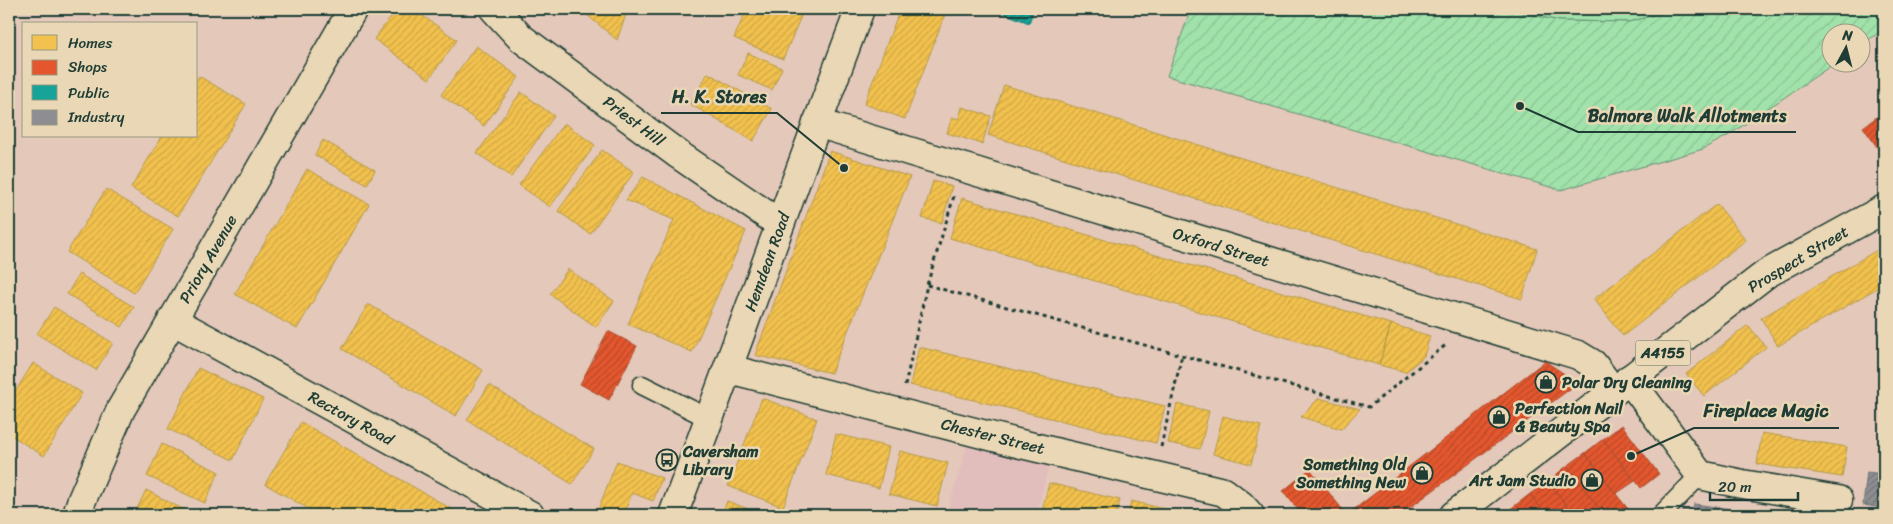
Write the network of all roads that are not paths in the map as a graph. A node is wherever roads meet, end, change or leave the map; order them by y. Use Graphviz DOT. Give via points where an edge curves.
graph roads {
  1 [pos="353,9"];
  2 [pos="494,9"];
  3 [pos="860,9"];
  4 [pos="817,123"];
  5 [pos="1884,209"];
  6 [pos="780,224"];
  7 [pos="172,320"];
  8 [pos="729,369"];
  9 [pos="642,385"];
  10 [pos="1621,385"];
  11 [pos="710,419"];
  12 [pos="1700,475"];
  13 [pos="1838,500"];
  14 [pos="77,515"];
  15 [pos="530,515"];
  16 [pos="674,515"];
  17 [pos="1250,515"];
  18 [pos="1454,515"];
  19 [pos="1662,515"];
  1 -- 7 [label="street, Priory Avenue"];
  2 -- 6 [label="street, Priest Hill" via="521,38"];
  3 -- 4 [label="street, Hemdean Road"];
  4 -- 6 [label="street, Hemdean Road"];
  4 -- 10 [label="street, Oxford Street" via="1578,355"];
  5 -- 10 [label="street, Prospect Street / A4155" via="1766,274"];
  6 -- 8 [label="street, Hemdean Road"];
  7 -- 14 [label="street, Priory Avenue" via="120,409"];
  7 -- 15 [label="street, Rectory Road"];
  8 -- 11 [label="street, Hemdean Road"];
  8 -- 17 [label="street, Chester Street" via="1224,492"];
  9 -- 11 [label="lane"];
  10 -- 12 [label="street, Oxford Street"];
  10 -- 18 [label="street, Prospect Street / A4155"];
  11 -- 16 [label="street, Hemdean Road"];
  12 -- 13 [label="street"];
  12 -- 19 [label="lane"];
}
